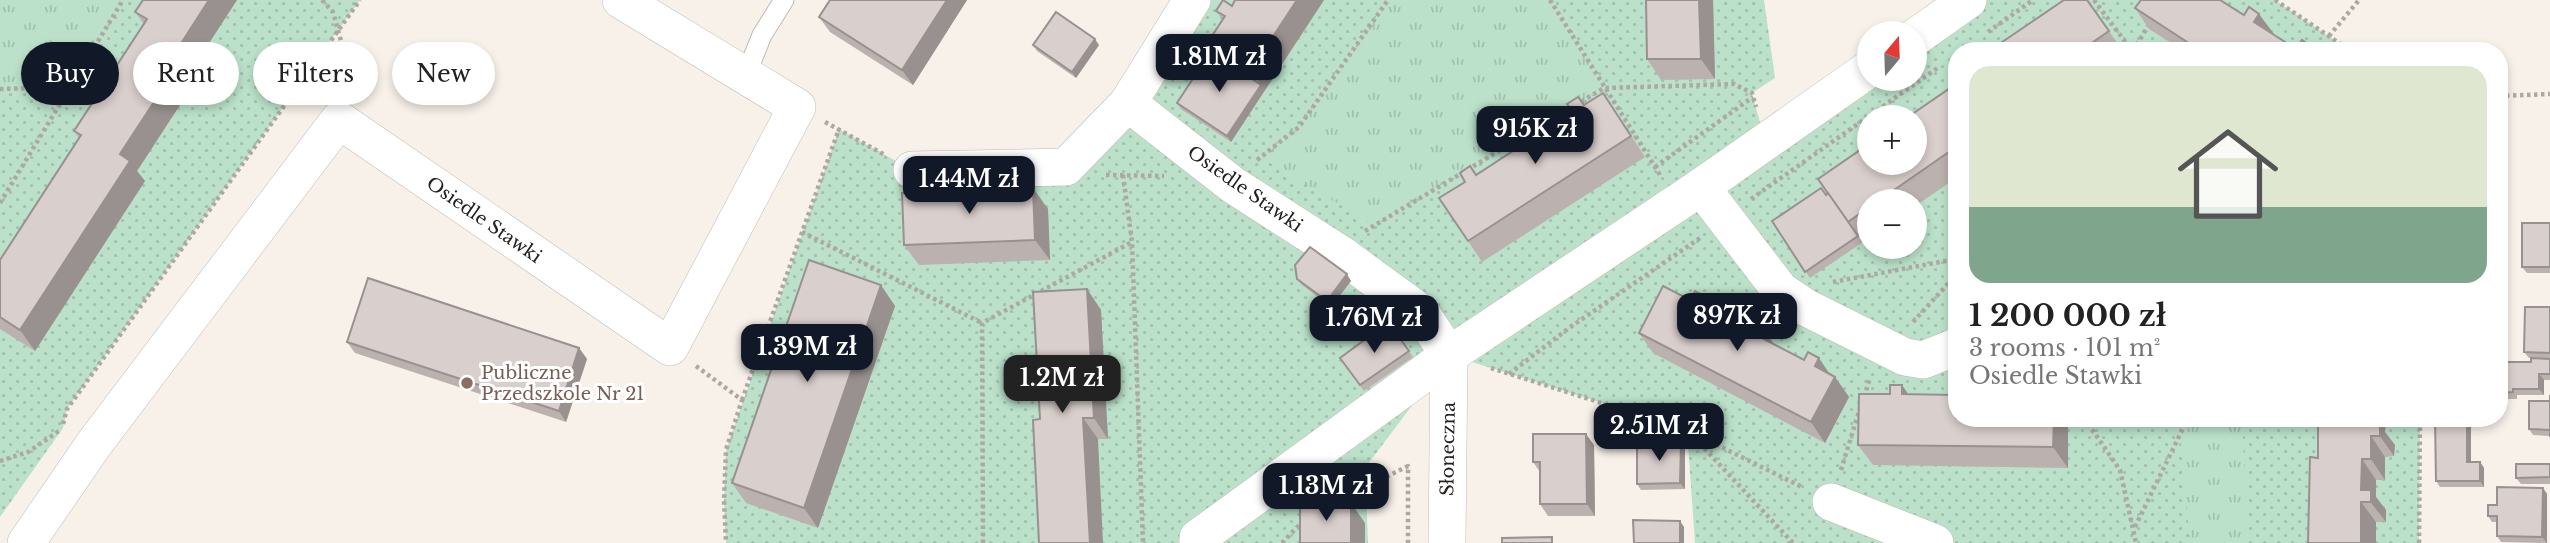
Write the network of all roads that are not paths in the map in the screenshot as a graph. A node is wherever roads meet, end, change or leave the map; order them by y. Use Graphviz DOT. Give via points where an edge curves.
graph roads {
  1 [pos="621,0"];
  2 [pos="784,0"];
  3 [pos="1192,0"];
  4 [pos="1968,0"];
  5 [pos="1927,29"];
  6 [pos="746,75"];
  7 [pos="1857,77"];
  8 [pos="1128,103"];
  9 [pos="912,170"];
  10 [pos="1689,194"];
  11 [pos="1948,351"];
  12 [pos="1449,355"];
  13 [pos="1831,502"];
  14 [pos="26,543"];
  15 [pos="1198,543"];
  16 [pos="1447,543"];
  17 [pos="1935,543"];
  1 -- 6 [label="street"];
  2 -- 6 [label="lane" via="762,35"];
  3 -- 8 [label="street"];
  4 -- 5 [label="street"];
  6 -- 14 [label="street, Osiedle Stawki" via="797,107 670,347 339,120 94,444"];
  7 -- 10 [label="street"];
  8 -- 9 [label="street" via="1066,167"];
  8 -- 12 [label="street, Osiedle Stawki" via="1233,185 1335,250 1421,313"];
  10 -- 11 [label="street" via="1780,290 1805,307 1905,357 1923,360"];
  10 -- 12 [label="street"];
  12 -- 15 [label="street" via="1256,494 1198,538"];
  12 -- 16 [label="street, Słoneczna"];
  13 -- 17 [label="street"];
}
